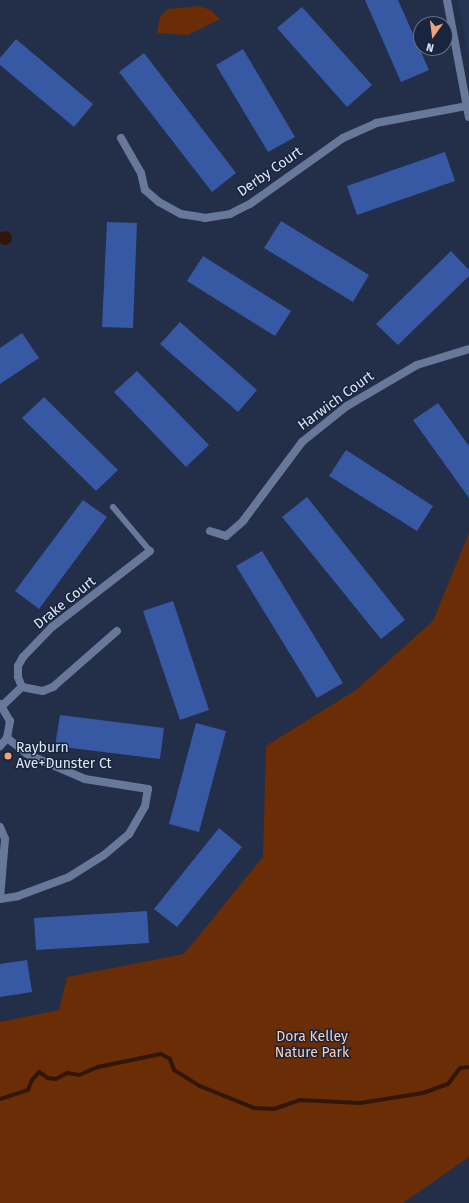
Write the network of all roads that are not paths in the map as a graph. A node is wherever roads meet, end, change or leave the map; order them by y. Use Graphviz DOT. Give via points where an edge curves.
graph roads {
  1 [pos="447,0"];
  2 [pos="467,106"];
  3 [pos="469,117"];
  4 [pos="121,138"];
  5 [pos="469,349"];
  6 [pos="113,507"];
  7 [pos="210,531"];
  8 [pos="150,551"];
  9 [pos="117,631"];
  10 [pos="22,687"];
  11 [pos="1,705"];
  12 [pos="7,738"];
  13 [pos="0,746"];
  14 [pos="0,827"];
  1 -- 2 [label="street"];
  2 -- 3 [label="street"];
  2 -- 4 [label="street, Derby Court" via="376,123 343,138 250,204 230,214 205,218 181,214 159,202 145,190 141,173"];
  5 -- 7 [label="street, Harwich Court" via="417,365 347,406 302,442 243,521 226,536"];
  6 -- 8 [label="lane"];
  8 -- 10 [label="street, Drake Court" via="52,627 23,657 18,666 18,677"];
  9 -- 10 [label="street" via="53,687 43,691"];
  10 -- 11 [label="street"];
  11 -- 12 [label="street" via="10,721"];
  12 -- 13 [label="street"];
  12 -- 14 [label="street" via="27,754 85,779 148,789 145,806 129,834 104,855 70,877 18,896 0,899 5,839"];
}
